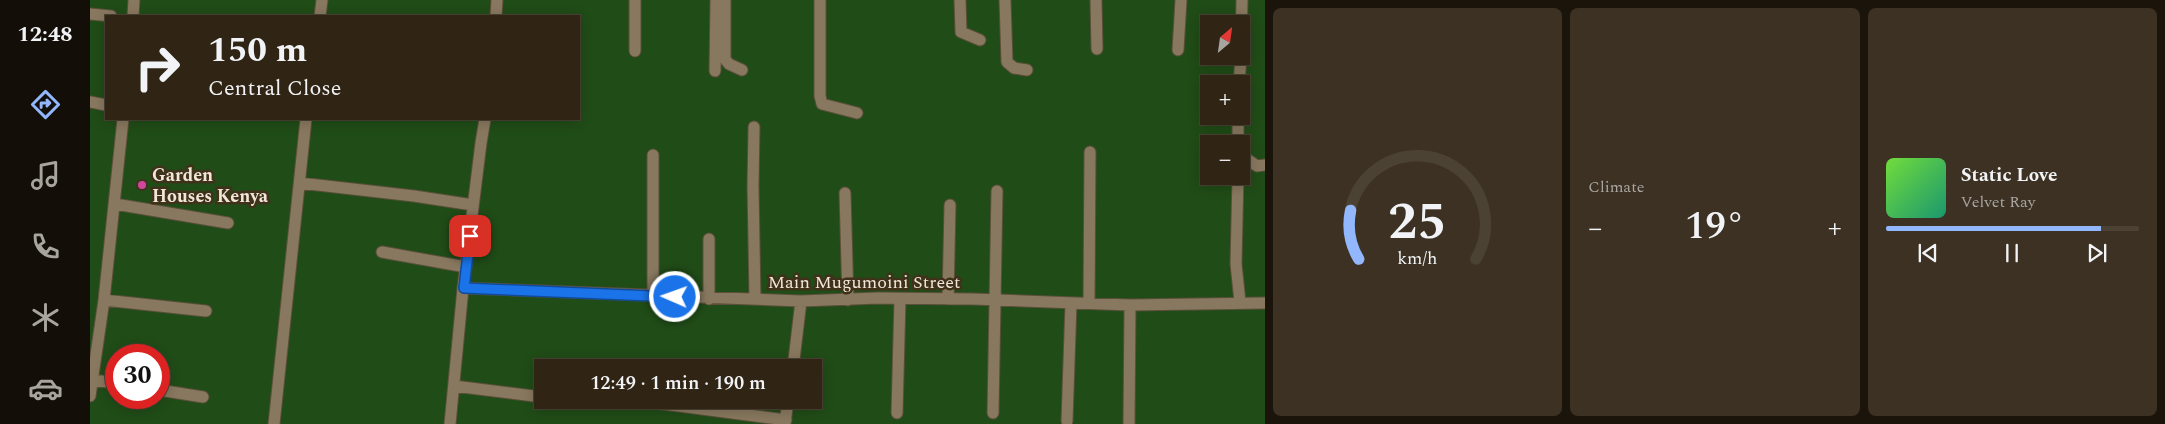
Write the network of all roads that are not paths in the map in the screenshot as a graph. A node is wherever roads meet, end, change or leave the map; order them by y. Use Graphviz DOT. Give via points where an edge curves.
graph roads {
  1 [pos="134,0"];
  2 [pos="322,0"];
  3 [pos="497,0"];
  4 [pos="635,0"];
  5 [pos="716,0"];
  6 [pos="725,0"];
  7 [pos="820,0"];
  8 [pos="960,0"];
  9 [pos="1005,0"];
  10 [pos="1096,0"];
  11 [pos="1180,0"];
  12 [pos="1242,0"];
  13 [pos="90,14"];
  14 [pos="105,15"];
  15 [pos="133,15"];
  16 [pos="320,15"];
  17 [pos="496,15"];
  18 [pos="1242,15"];
  19 [pos="980,40"];
  20 [pos="1097,48"];
  21 [pos="1178,50"];
  22 [pos="635,51"];
  23 [pos="742,70"];
  24 [pos="1027,70"];
  25 [pos="716,71"];
  26 [pos="90,102"];
  27 [pos="105,105"];
  28 [pos="857,113"];
  29 [pos="123,120"];
  30 [pos="306,120"];
  31 [pos="485,120"];
  32 [pos="754,127"];
  33 [pos="1090,152"];
  34 [pos="653,155"];
  35 [pos="1250,161"];
  36 [pos="1265,165"];
  37 [pos="300,184"];
  38 [pos="1238,185"];
  39 [pos="997,191"];
  40 [pos="845,193"];
  41 [pos="115,204"];
  42 [pos="950,205"];
  43 [pos="473,206"];
  44 [pos="228,224"];
  45 [pos="709,239"];
  46 [pos="382,252"];
  47 [pos="466,267"];
  48 [pos="464,288"];
  49 [pos="653,297"];
  50 [pos="709,298"];
  51 [pos="900,298"];
  52 [pos="754,299"];
  53 [pos="948,299"];
  54 [pos="104,300"];
  55 [pos="848,300"];
  56 [pos="996,300"];
  57 [pos="801,301"];
  58 [pos="1240,302"];
  59 [pos="1071,303"];
  60 [pos="1089,303"];
  61 [pos="1265,303"];
  62 [pos="1130,305"];
  63 [pos="206,311"];
  64 [pos="794,359"];
  65 [pos="93,380"];
  66 [pos="105,382"];
  67 [pos="454,386"];
  68 [pos="170,392"];
  69 [pos="90,396"];
  70 [pos="534,396"];
  71 [pos="203,397"];
  72 [pos="697,409"];
  73 [pos="787,409"];
  74 [pos="897,413"];
  75 [pos="993,413"];
  76 [pos="1067,421"];
  77 [pos="786,422"];
  78 [pos="274,424"];
  79 [pos="450,424"];
  80 [pos="1129,424"];
  1 -- 15 [label="street"];
  2 -- 16 [label="street"];
  3 -- 17 [label="street"];
  4 -- 22 [label="street"];
  5 -- 25 [label="street"];
  6 -- 23 [label="street" via="725,59"];
  7 -- 28 [label="street" via="822,104"];
  8 -- 19 [label="street" via="961,32"];
  9 -- 24 [label="street" via="1007,62 1014,68"];
  10 -- 20 [label="street"];
  11 -- 21 [label="street"];
  12 -- 18 [label="street"];
  13 -- 14 [label="street"];
  26 -- 27 [label="street"];
  29 -- 41 [label="street"];
  30 -- 37 [label="street"];
  31 -- 43 [label="street"];
  32 -- 52 [label="street"];
  33 -- 60 [label="street"];
  34 -- 49 [label="street"];
  35 -- 36 [label="street" via="1257,166"];
  37 -- 43 [label="street"];
  37 -- 78 [label="street"];
  38 -- 58 [label="street" via="1236,264"];
  39 -- 56 [label="street"];
  40 -- 55 [label="street"];
  41 -- 44 [label="street"];
  41 -- 54 [label="street"];
  42 -- 53 [label="street"];
  43 -- 47 [label="street"];
  45 -- 50 [label="street"];
  46 -- 47 [label="street"];
  47 -- 48 [label="street"];
  48 -- 49 [label="street, Main Mugumoini Street"];
  48 -- 67 [label="street"];
  49 -- 50 [label="street, Main Mugumoini Street"];
  50 -- 52 [label="street, Main Mugumoini Street"];
  51 -- 53 [label="street, Main Mugumoini Street"];
  51 -- 55 [label="street, Main Mugumoini Street"];
  51 -- 74 [label="street"];
  52 -- 57 [label="street, Main Mugumoini Street"];
  53 -- 56 [label="street, Main Mugumoini Street"];
  54 -- 63 [label="street"];
  54 -- 65 [label="street"];
  55 -- 57 [label="street, Main Mugumoini Street"];
  56 -- 59 [label="street, Main Mugumoini Street"];
  56 -- 75 [label="street"];
  57 -- 64 [label="street"];
  58 -- 61 [label="street, Main Mugumoini Street"];
  58 -- 62 [label="street, Main Mugumoini Street"];
  59 -- 60 [label="street, Main Mugumoini Street"];
  59 -- 76 [label="street"];
  60 -- 62 [label="street, Main Mugumoini Street"];
  62 -- 80 [label="street"];
  65 -- 66 [label="street"];
  65 -- 69 [label="street"];
  67 -- 70 [label="street"];
  67 -- 79 [label="street"];
  68 -- 71 [label="street"];
  72 -- 77 [label="street"];
  73 -- 77 [label="street"];
}
